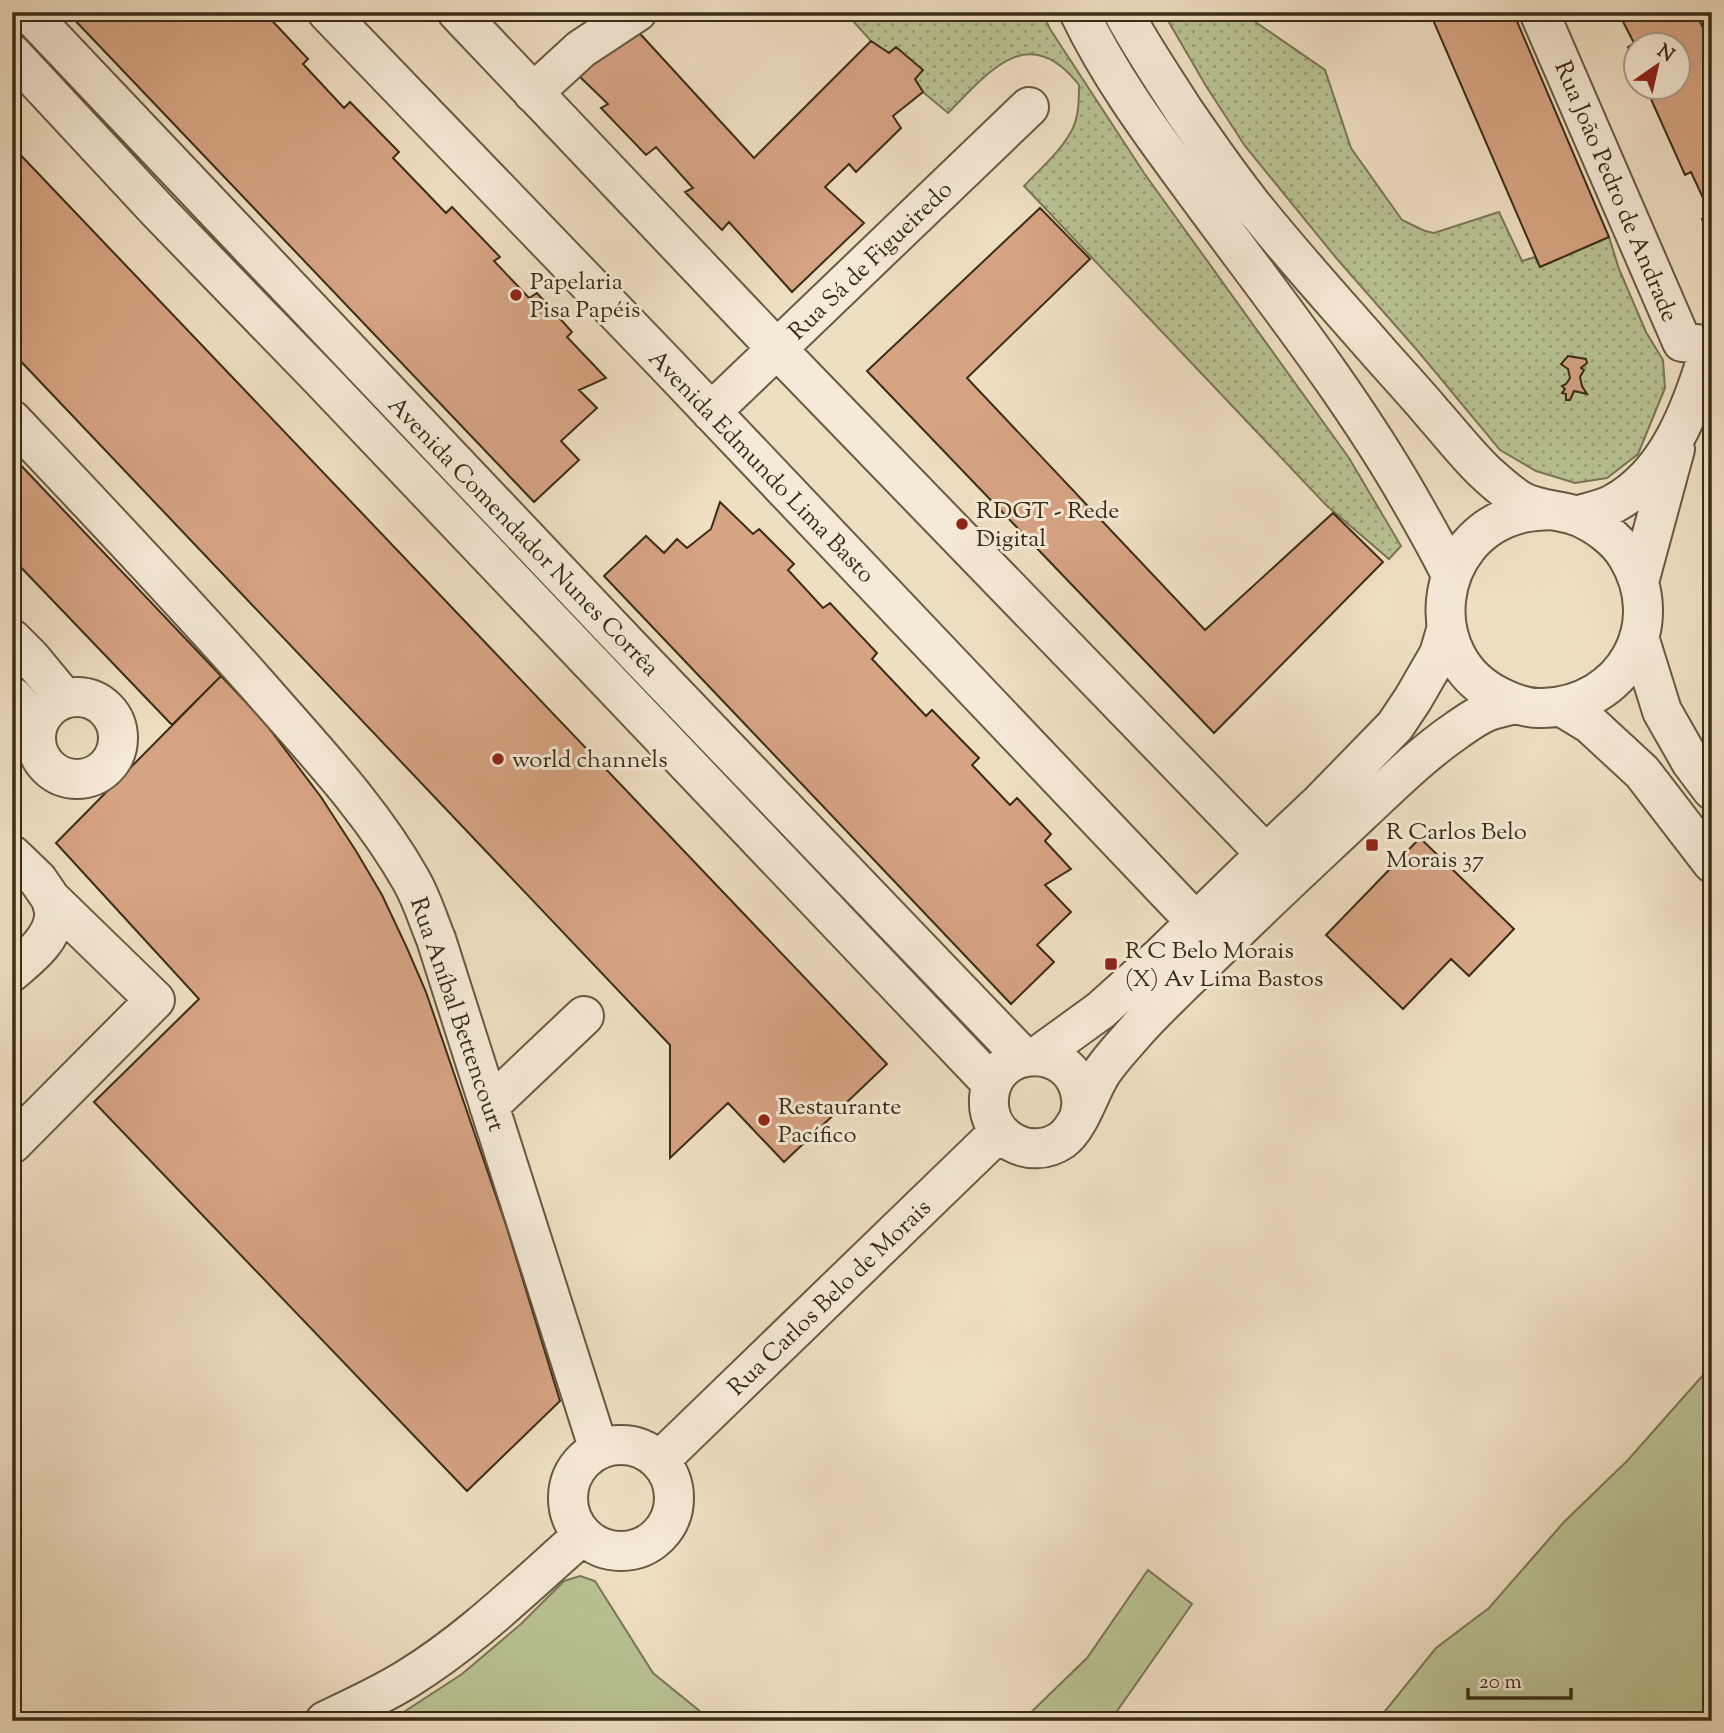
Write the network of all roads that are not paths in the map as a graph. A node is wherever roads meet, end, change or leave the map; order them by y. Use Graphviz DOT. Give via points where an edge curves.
graph roads {
  1 [pos="28,12"];
  2 [pos="327,12"];
  3 [pos="457,12"];
  4 [pos="637,12"];
  5 [pos="1079,12"];
  6 [pos="1122,12"];
  7 [pos="1539,12"];
  8 [pos="12,54"];
  9 [pos="533,93"];
  10 [pos="1030,107"];
  11 [pos="1711,346"];
  12 [pos="777,349"];
  13 [pos="711,412"];
  14 [pos="12,420"];
  15 [pos="1682,426"];
  16 [pos="1564,513"];
  17 [pos="1451,575"];
  18 [pos="1639,582"];
  19 [pos="1447,627"];
  20 [pos="1640,637"];
  21 [pos="12,639"];
  22 [pos="1515,704"];
  23 [pos="38,706"];
  24 [pos="1562,707"];
  25 [pos="1712,790"];
  26 [pos="12,855"];
  27 [pos="1712,863"];
  28 [pos="1278,866"];
  29 [pos="51,899"];
  30 [pos="1196,922"];
  31 [pos="12,972"];
  32 [pos="584,1016"];
  33 [pos="1031,1056"];
  34 [pos="992,1084"];
  35 [pos="489,1106"];
  36 [pos="1080,1114"];
  37 [pos="999,1132"];
  38 [pos="12,1144"];
  39 [pos="599,1450"];
  40 [pos="659,1461"];
  41 [pos="583,1535"];
  42 [pos="325,1721"];
  1 -- 33 [label="street, Avenida Comendador Nunes Corrêa" via="628,645"];
  2 -- 13 [label="street, Avenida Edmundo Lima Basto"];
  3 -- 9 [label="street"];
  4 -- 9 [label="street" via="582,49"];
  5 -- 17 [label="street" via="1132,105 1358,415"];
  6 -- 16 [label="street" via="1218,161 1309,273 1485,472 1522,501"];
  7 -- 11 [label="street, Rua João Pedro de Andrade" via="1682,342"];
  8 -- 34 [label="street, Avenida Comendador Nunes Corrêa"];
  9 -- 12 [label="street"];
  10 -- 12 [label="street, Rua Sá de Figueiredo"];
  11 -- 15 [label="street"];
  12 -- 13 [label="street, Rua Sá de Figueiredo"];
  12 -- 28 [label="street"];
  13 -- 30 [label="street, Avenida Edmundo Lima Basto"];
  14 -- 35 [label="street, Rua Aníbal Bettencourt" via="191,609 360,803 384,837 413,883 436,939"];
  15 -- 16 [label="street" via="1664,456 1632,491 1611,505"];
  15 -- 18 [label="street"];
  16 -- 17 [label="street" via="1519,514 1490,526 1466,548"];
  16 -- 18 [label="street" via="1604,531 1626,554"];
  17 -- 19 [label="street"];
  18 -- 20 [label="street" via="1644,609"];
  19 -- 22 [label="street" via="1455,653 1470,675 1491,693"];
  19 -- 28 [label="street" via="1439,654 1395,726 1320,803"];
  20 -- 24 [label="street" via="1619,676 1583,701"];
  20 -- 25 [label="street" via="1662,711"];
  21 -- 23 [label="street" via="30,657"];
  22 -- 24 [label="street" via="1538,709"];
  22 -- 28 [label="street" via="1488,711 1434,746"];
  24 -- 27 [label="street" via="1590,724 1642,772"];
  26 -- 29 [label="street"];
  28 -- 30 [label="street"];
  28 -- 36 [label="street" via="1102,1071"];
  29 -- 31 [label="street" via="55,915 48,935"];
  29 -- 38 [label="street" via="155,1000"];
  30 -- 33 [label="street" via="1101,1010"];
  32 -- 35 [label="street"];
  33 -- 34 [label="street" via="1010,1063"];
  33 -- 36 [label="street" via="1055,1060 1068,1069 1082,1098"];
  34 -- 37 [label="street" via="989,1109"];
  35 -- 39 [label="street, Rua Aníbal Bettencourt"];
  36 -- 37 [label="street" via="1065,1138 1038,1149 1010,1141"];
  37 -- 40 [label="street, Rua Carlos Belo de Morais"];
  39 -- 40 [label="street" via="630,1446"];
  39 -- 41 [label="street" via="580,1466 569,1489 573,1521"];
  40 -- 41 [label="street" via="674,1490 674,1507 658,1536 629,1551 596,1545"];
  41 -- 42 [label="street" via="445,1653 366,1702"];
}
